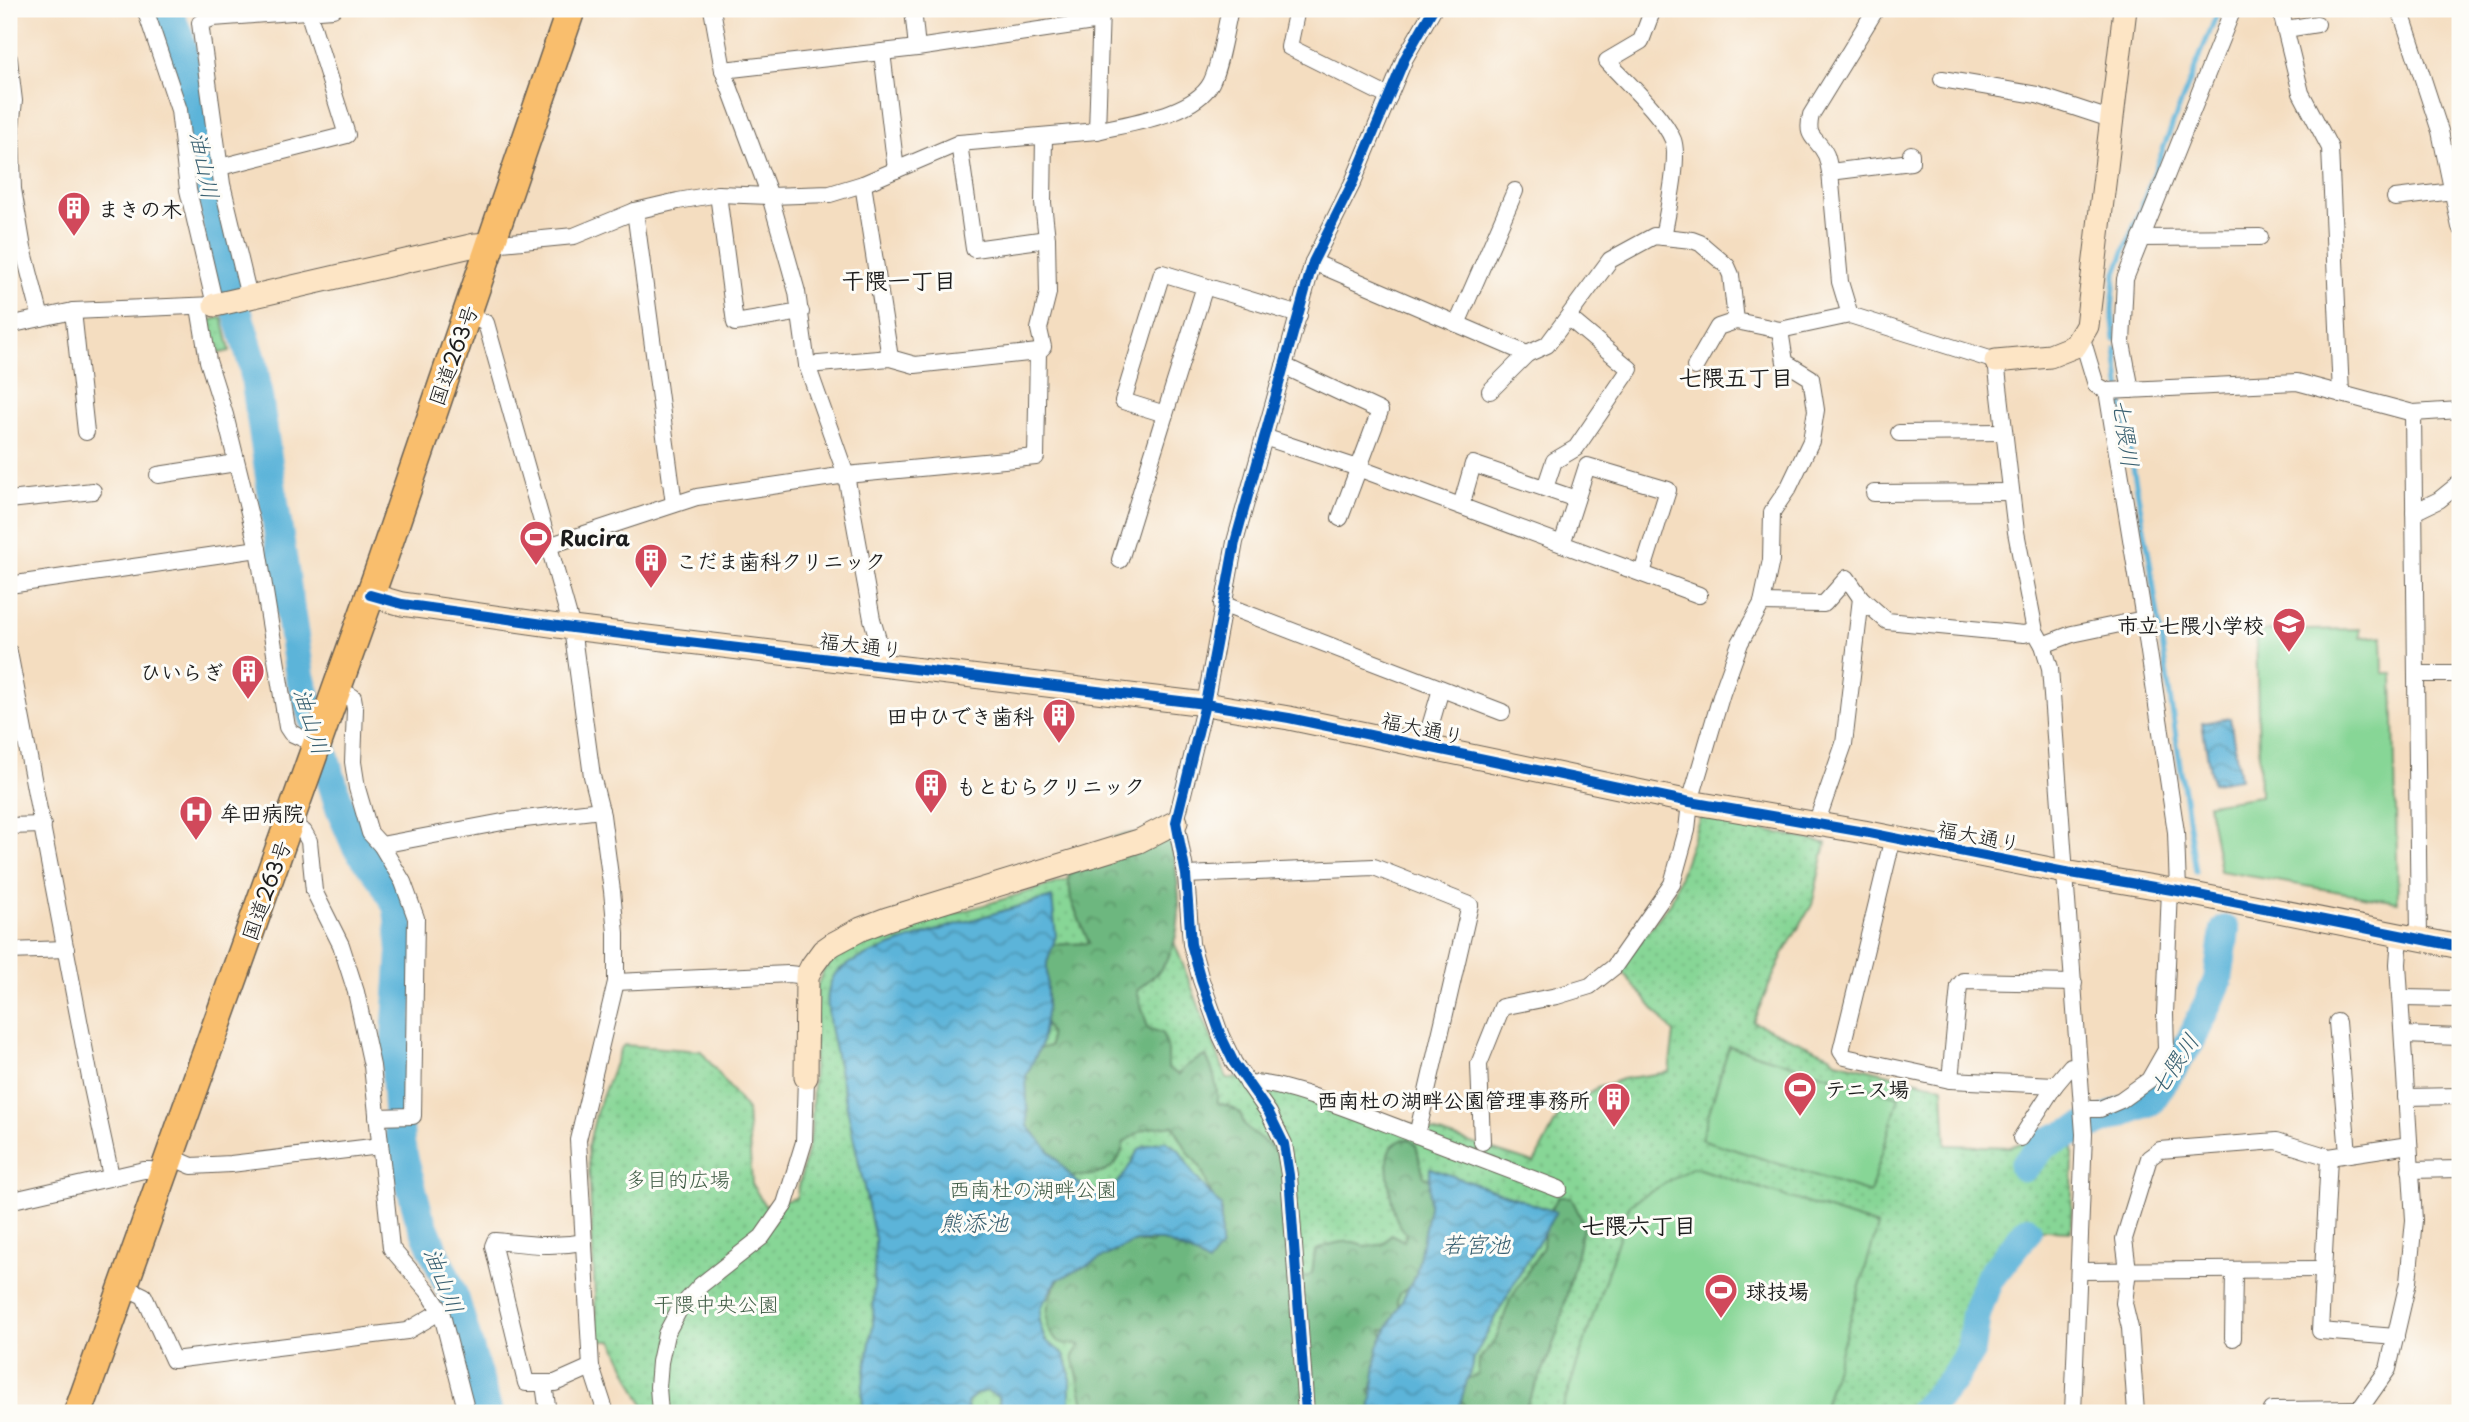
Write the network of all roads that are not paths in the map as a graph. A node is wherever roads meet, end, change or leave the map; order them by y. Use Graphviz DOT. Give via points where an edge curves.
graph roads {
  1 [pos="145,9"];
  2 [pos="333,9"];
  3 [pos="571,9"];
  4 [pos="712,9"];
  5 [pos="913,9"];
  6 [pos="1230,9"];
  7 [pos="1297,9"];
  8 [pos="1433,9"];
  9 [pos="1653,9"];
  10 [pos="1876,9"];
  11 [pos="2125,9"];
  12 [pos="2233,9"];
  13 [pos="2400,9"];
  14 [pos="308,11"];
  15 [pos="1101,15"];
  16 [pos="2316,24"];
  17 [pos="917,48"];
  18 [pos="882,52"];
  19 [pos="9,58"];
  20 [pos="723,70"];
  21 [pos="1942,79"];
  22 [pos="1389,97"];
  23 [pos="2110,120"];
  24 [pos="1097,131"];
  25 [pos="1044,136"];
  26 [pos="959,143"];
  27 [pos="1911,154"];
  28 [pos="220,167"];
  29 [pos="896,170"];
  30 [pos="1830,172"];
  31 [pos="863,184"];
  32 [pos="1515,191"];
  33 [pos="2453,191"];
  34 [pos="718,194"];
  35 [pos="770,196"];
  36 [pos="2395,198"];
  37 [pos="635,211"];
  38 [pos="2460,227"];
  39 [pos="1663,237"];
  40 [pos="2260,237"];
  41 [pos="1048,239"];
  42 [pos="2141,239"];
  43 [pos="491,244"];
  44 [pos="1313,262"];
  45 [pos="1205,286"];
  46 [pos="249,297"];
  47 [pos="207,306"];
  48 [pos="73,311"];
  49 [pos="801,312"];
  50 [pos="467,315"];
  51 [pos="1298,315"];
  52 [pos="1850,315"];
  53 [pos="41,317"];
  54 [pos="1569,318"];
  55 [pos="1736,321"];
  56 [pos="1457,324"];
  57 [pos="9,325"];
  58 [pos="1780,330"];
  59 [pos="2081,335"];
  60 [pos="1038,352"];
  61 [pos="1527,354"];
  62 [pos="890,358"];
  63 [pos="1996,360"];
  64 [pos="807,365"];
  65 [pos="1284,366"];
  66 [pos="1695,367"];
  67 [pos="2131,390"];
  68 [pos="1490,391"];
  69 [pos="2107,391"];
  70 [pos="2341,394"];
  71 [pos="2460,410"];
  72 [pos="2413,413"];
  73 [pos="1165,414"];
  74 [pos="86,432"];
  75 [pos="2003,432"];
  76 [pos="1899,433"];
  77 [pos="1265,437"];
  78 [pos="236,463"];
  79 [pos="1358,468"];
  80 [pos="158,475"];
  81 [pos="846,475"];
  82 [pos="2460,483"];
  83 [pos="1545,488"];
  84 [pos="93,491"];
  85 [pos="2011,492"];
  86 [pos="1874,493"];
  87 [pos="1576,499"];
  88 [pos="9,500"];
  89 [pos="674,505"];
  90 [pos="1461,506"];
  91 [pos="2414,512"];
  92 [pos="1340,518"];
  93 [pos="1562,544"];
  94 [pos="548,546"];
  95 [pos="258,549"];
  96 [pos="1120,560"];
  97 [pos="1642,573"];
  98 [pos="9,585"];
  99 [pos="1699,594"];
  100 [pos="370,595"];
  101 [pos="1861,597"];
  102 [pos="1762,603"];
  103 [pos="1222,604"];
  104 [pos="2144,619"];
  105 [pos="572,628"];
  106 [pos="2039,638"];
  107 [pos="9,652"];
  108 [pos="886,667"];
  109 [pos="2416,674"];
  110 [pos="2460,674"];
  111 [pos="337,688"];
  112 [pos="1441,689"];
  113 [pos="1205,704"];
  114 [pos="1502,712"];
  115 [pos="1424,747"];
  116 [pos="313,757"];
  117 [pos="1690,802"];
  118 [pos="601,810"];
  119 [pos="1176,822"];
  120 [pos="289,823"];
  121 [pos="43,824"];
  122 [pos="1816,824"];
  123 [pos="9,826"];
  124 [pos="1893,837"];
  125 [pos="381,845"];
  126 [pos="2065,872"];
  127 [pos="1186,874"];
  128 [pos="2174,890"];
  129 [pos="2409,937"];
  130 [pos="2460,947"];
  131 [pos="66,949"];
  132 [pos="9,951"];
  133 [pos="807,976"];
  134 [pos="616,982"];
  135 [pos="2074,983"];
  136 [pos="2401,998"];
  137 [pos="2460,999"];
  138 [pos="2337,1022"];
  139 [pos="2403,1035"];
  140 [pos="2460,1037"];
  141 [pos="2079,1067"];
  142 [pos="806,1077"];
  143 [pos="1950,1080"];
  144 [pos="1248,1084"];
  145 [pos="2055,1086"];
  146 [pos="2460,1096"];
  147 [pos="2406,1097"];
  148 [pos="2083,1111"];
  149 [pos="377,1117"];
  150 [pos="1417,1135"];
  151 [pos="2021,1138"];
  152 [pos="1482,1142"];
  153 [pos="2409,1145"];
  154 [pos="380,1146"];
  155 [pos="2348,1154"];
  156 [pos="2329,1157"];
  157 [pos="165,1166"];
  158 [pos="2460,1169"];
  159 [pos="2410,1170"];
  160 [pos="111,1176"];
  161 [pos="1559,1189"];
  162 [pos="9,1201"];
  163 [pos="584,1242"];
  164 [pos="2323,1269"];
  165 [pos="2129,1270"];
  166 [pos="2234,1270"];
  167 [pos="2079,1271"];
  168 [pos="123,1286"];
  169 [pos="441,1311"];
  170 [pos="2396,1337"];
  171 [pos="2234,1338"];
  172 [pos="591,1367"];
  173 [pos="544,1384"];
  174 [pos="2272,1410"];
  175 [pos="2358,1411"];
  176 [pos="78,1413"];
  177 [pos="467,1413"];
  178 [pos="548,1413"];
  179 [pos="606,1413"];
  180 [pos="660,1413"];
  181 [pos="1307,1413"];
  182 [pos="2073,1413"];
  183 [pos="2136,1413"];
  1 -- 47 [label="street" via="179,110"];
  2 -- 14 [label="street"];
  3 -- 43 [label="highway, 国道263号"];
  4 -- 20 [label="street"];
  5 -- 17 [label="street"];
  6 -- 24 [label="street" via="1205,93 1166,114"];
  7 -- 22 [label="street" via="1289,47"];
  8 -- 22 [label="street"];
  9 -- 39 [label="street" via="1641,41 1607,61 1663,123 1674,142"];
  10 -- 30 [label="street" via="1811,115 1809,134 1826,155"];
  11 -- 23 [label="street"];
  12 -- 42 [label="street"];
  13 -- 33 [label="street" via="2440,131"];
  14 -- 28 [label="street" via="200,23"];
  14 -- 28 [label="street" via="347,135"];
  15 -- 17 [label="street"];
  15 -- 24 [label="street"];
  16 -- 70 [label="street" via="2284,24 2301,93 2330,148"];
  17 -- 18 [label="street"];
  18 -- 20 [label="street"];
  18 -- 29 [label="street"];
  19 -- 53 [label="street" via="14,101 13,189"];
  20 -- 35 [label="street"];
  21 -- 23 [label="street" via="2037,95"];
  22 -- 44 [label="street"];
  23 -- 59 [label="street" via="2087,326"];
  24 -- 25 [label="street"];
  25 -- 26 [label="street"];
  25 -- 41 [label="street" via="1043,203"];
  26 -- 29 [label="street"];
  26 -- 41 [label="street" via="974,249"];
  27 -- 30 [label="street" via="1911,162"];
  28 -- 46 [label="street"];
  29 -- 31 [label="street"];
  30 -- 52 [label="street" via="1840,282"];
  31 -- 35 [label="street" via="818,195"];
  31 -- 62 [label="street"];
  32 -- 56 [label="street"];
  33 -- 36 [label="street"];
  33 -- 38 [label="street"];
  34 -- 35 [label="street"];
  34 -- 37 [label="street"];
  34 -- 49 [label="street" via="735,323"];
  35 -- 49 [label="street"];
  37 -- 43 [label="street" via="574,236"];
  37 -- 89 [label="street"];
  39 -- 54 [label="street" via="1654,236 1610,260"];
  39 -- 55 [label="street" via="1700,243 1727,265"];
  40 -- 42 [label="street"];
  41 -- 60 [label="street" via="1048,293 1039,329 1043,346"];
  42 -- 67 [label="street" via="2123,297 2122,344"];
  43 -- 46 [label="street"];
  43 -- 50 [label="highway, 国道263号"];
  44 -- 51 [label="street"];
  44 -- 56 [label="street"];
  45 -- 51 [label="street"];
  45 -- 73 [label="street"];
  45 -- 73 [label="street" via="1162,274 1123,401"];
  46 -- 47 [label="street"];
  47 -- 48 [label="street"];
  47 -- 78 [label="street" via="208,361"];
  48 -- 53 [label="street"];
  48 -- 74 [label="street"];
  49 -- 64 [label="street"];
  50 -- 94 [label="street" via="486,323"];
  50 -- 100 [label="highway, 国道263号"];
  51 -- 65 [label="street"];
  52 -- 58 [label="street"];
  52 -- 63 [label="street"];
  53 -- 57 [label="street"];
  54 -- 61 [label="street" via="1547,345"];
  54 -- 83 [label="street" via="1630,369 1576,448 1554,461"];
  55 -- 58 [label="street"];
  55 -- 66 [label="street" via="1718,327"];
  56 -- 61 [label="street"];
  58 -- 102 [label="street" via="1785,362 1811,377 1816,410 1811,441 1772,512 1771,560"];
  59 -- 63 [label="street" via="2075,346 2050,356"];
  59 -- 69 [label="street" via="2096,385"];
  60 -- 62 [label="street" via="915,365"];
  60 -- 81 [label="street" via="1036,457"];
  61 -- 68 [label="street"];
  62 -- 64 [label="street"];
  63 -- 75 [label="street"];
  64 -- 81 [label="street"];
  65 -- 77 [label="street"];
  65 -- 79 [label="street" via="1380,411"];
  67 -- 69 [label="street"];
  67 -- 70 [label="street" via="2297,382"];
  69 -- 104 [label="street"];
  70 -- 72 [label="street"];
  71 -- 72 [label="street"];
  72 -- 91 [label="street"];
  73 -- 96 [label="street"];
  75 -- 76 [label="street"];
  75 -- 85 [label="street"];
  77 -- 79 [label="street"];
  77 -- 103 [label="street"];
  78 -- 80 [label="street"];
  78 -- 95 [label="street"];
  79 -- 90 [label="street"];
  79 -- 92 [label="street"];
  81 -- 89 [label="street" via="697,497"];
  81 -- 108 [label="street" via="872,620"];
  82 -- 91 [label="street"];
  83 -- 87 [label="street"];
  83 -- 90 [label="street" via="1473,464"];
  84 -- 88 [label="street"];
  85 -- 86 [label="street"];
  85 -- 106 [label="street"];
  87 -- 93 [label="street"];
  87 -- 97 [label="street" via="1587,466 1668,490"];
  89 -- 94 [label="street"];
  90 -- 93 [label="street"];
  91 -- 109 [label="street"];
  93 -- 97 [label="street"];
  94 -- 105 [label="street"];
  95 -- 98 [label="street"];
  95 -- 116 [label="street" via="287,727"];
  97 -- 99 [label="street"];
  100 -- 105 [label="street, 福大通り" via="402,604"];
  100 -- 111 [label="highway, 国道263号"];
  101 -- 102 [label="street" via="1847,578 1824,604"];
  101 -- 106 [label="street" via="1887,621"];
  101 -- 122 [label="street" via="1844,744"];
  102 -- 117 [label="street" via="1740,643"];
  103 -- 112 [label="street"];
  103 -- 113 [label="street"];
  104 -- 106 [label="street"];
  104 -- 128 [label="street" via="2176,832"];
  105 -- 108 [label="street, 福大通り"];
  105 -- 118 [label="street" via="592,776"];
  106 -- 126 [label="street" via="2050,668"];
  107 -- 121 [label="street"];
  108 -- 113 [label="street, 福大通り"];
  109 -- 110 [label="street"];
  109 -- 129 [label="street"];
  111 -- 116 [label="highway, 国道263号"];
  111 -- 125 [label="street" via="353,697 355,775 370,833"];
  112 -- 114 [label="street"];
  112 -- 115 [label="street"];
  113 -- 115 [label="street, 福大通り"];
  113 -- 119 [label="street"];
  115 -- 117 [label="street, 福大通り"];
  116 -- 120 [label="highway, 国道263号"];
  117 -- 122 [label="street, 福大通り"];
  117 -- 152 [label="street" via="1672,884 1614,967 1590,986 1502,1007 1479,1064"];
  118 -- 125 [label="street" via="508,821"];
  118 -- 134 [label="street" via="616,933"];
  119 -- 127 [label="street"];
  119 -- 133 [label="street" via="1139,841 860,929 823,951"];
  120 -- 149 [label="street" via="304,831 309,841 314,891 341,945 356,992 372,1066"];
  120 -- 157 [label="highway, 国道263号"];
  121 -- 123 [label="street"];
  121 -- 131 [label="street"];
  122 -- 124 [label="street, 福大通り"];
  124 -- 126 [label="street, 福大通り"];
  124 -- 143 [label="street" via="1841,1051 1845,1057"];
  125 -- 149 [label="street" via="403,882 416,918 414,1116"];
  126 -- 128 [label="street, 福大通り"];
  126 -- 135 [label="street"];
  127 -- 144 [label="street" via="1191,944 1201,980 1221,1035"];
  127 -- 150 [label="street" via="1374,867 1470,905"];
  128 -- 129 [label="street, 福大通り"];
  128 -- 148 [label="street" via="2166,1050 2149,1080 2121,1100"];
  129 -- 130 [label="street, 福大通り"];
  129 -- 136 [label="street" via="2398,964"];
  131 -- 132 [label="street"];
  131 -- 160 [label="street"];
  133 -- 134 [label="street"];
  133 -- 142 [label="street"];
  134 -- 163 [label="street" via="578,1140"];
  135 -- 141 [label="street"];
  135 -- 143 [label="street" via="1963,981"];
  136 -- 137 [label="street"];
  136 -- 139 [label="street"];
  138 -- 155 [label="street"];
  139 -- 140 [label="street"];
  139 -- 147 [label="street"];
  141 -- 145 [label="street" via="2071,1066"];
  141 -- 148 [label="street"];
  142 -- 180 [label="street" via="804,1142 785,1204 762,1237 701,1285 680,1308 666,1334 660,1362"];
  143 -- 145 [label="street"];
  144 -- 150 [label="street" via="1257,1081 1287,1088"];
  144 -- 181 [label="street" via="1284,1144"];
  145 -- 151 [label="street"];
  146 -- 147 [label="street"];
  147 -- 153 [label="street"];
  148 -- 167 [label="street"];
  149 -- 154 [label="street"];
  150 -- 161 [label="street"];
  153 -- 155 [label="street"];
  153 -- 159 [label="street"];
  154 -- 157 [label="street" via="231,1164"];
  154 -- 169 [label="street" via="391,1248"];
  155 -- 156 [label="street"];
  156 -- 164 [label="street"];
  156 -- 165 [label="street" via="2277,1141 2160,1150 2149,1158 2126,1227"];
  157 -- 160 [label="street"];
  157 -- 168 [label="highway, 国道263号"];
  158 -- 159 [label="street"];
  159 -- 170 [label="street" via="2414,1220"];
  160 -- 162 [label="street"];
  163 -- 172 [label="street"];
  163 -- 173 [label="street" via="537,1247 495,1241 492,1246 526,1383"];
  164 -- 166 [label="street"];
  164 -- 170 [label="street" via="2320,1331"];
  165 -- 166 [label="street"];
  165 -- 167 [label="street"];
  165 -- 183 [label="street" via="2124,1303"];
  166 -- 171 [label="street"];
  167 -- 182 [label="street"];
  168 -- 169 [label="street" via="144,1296 173,1360 407,1331"];
  168 -- 176 [label="highway, 国道263号"];
  169 -- 177 [label="street"];
  170 -- 175 [label="street" via="2388,1368"];
  172 -- 173 [label="street"];
  172 -- 179 [label="street"];
  173 -- 178 [label="street"];
  174 -- 175 [label="street"];
}
